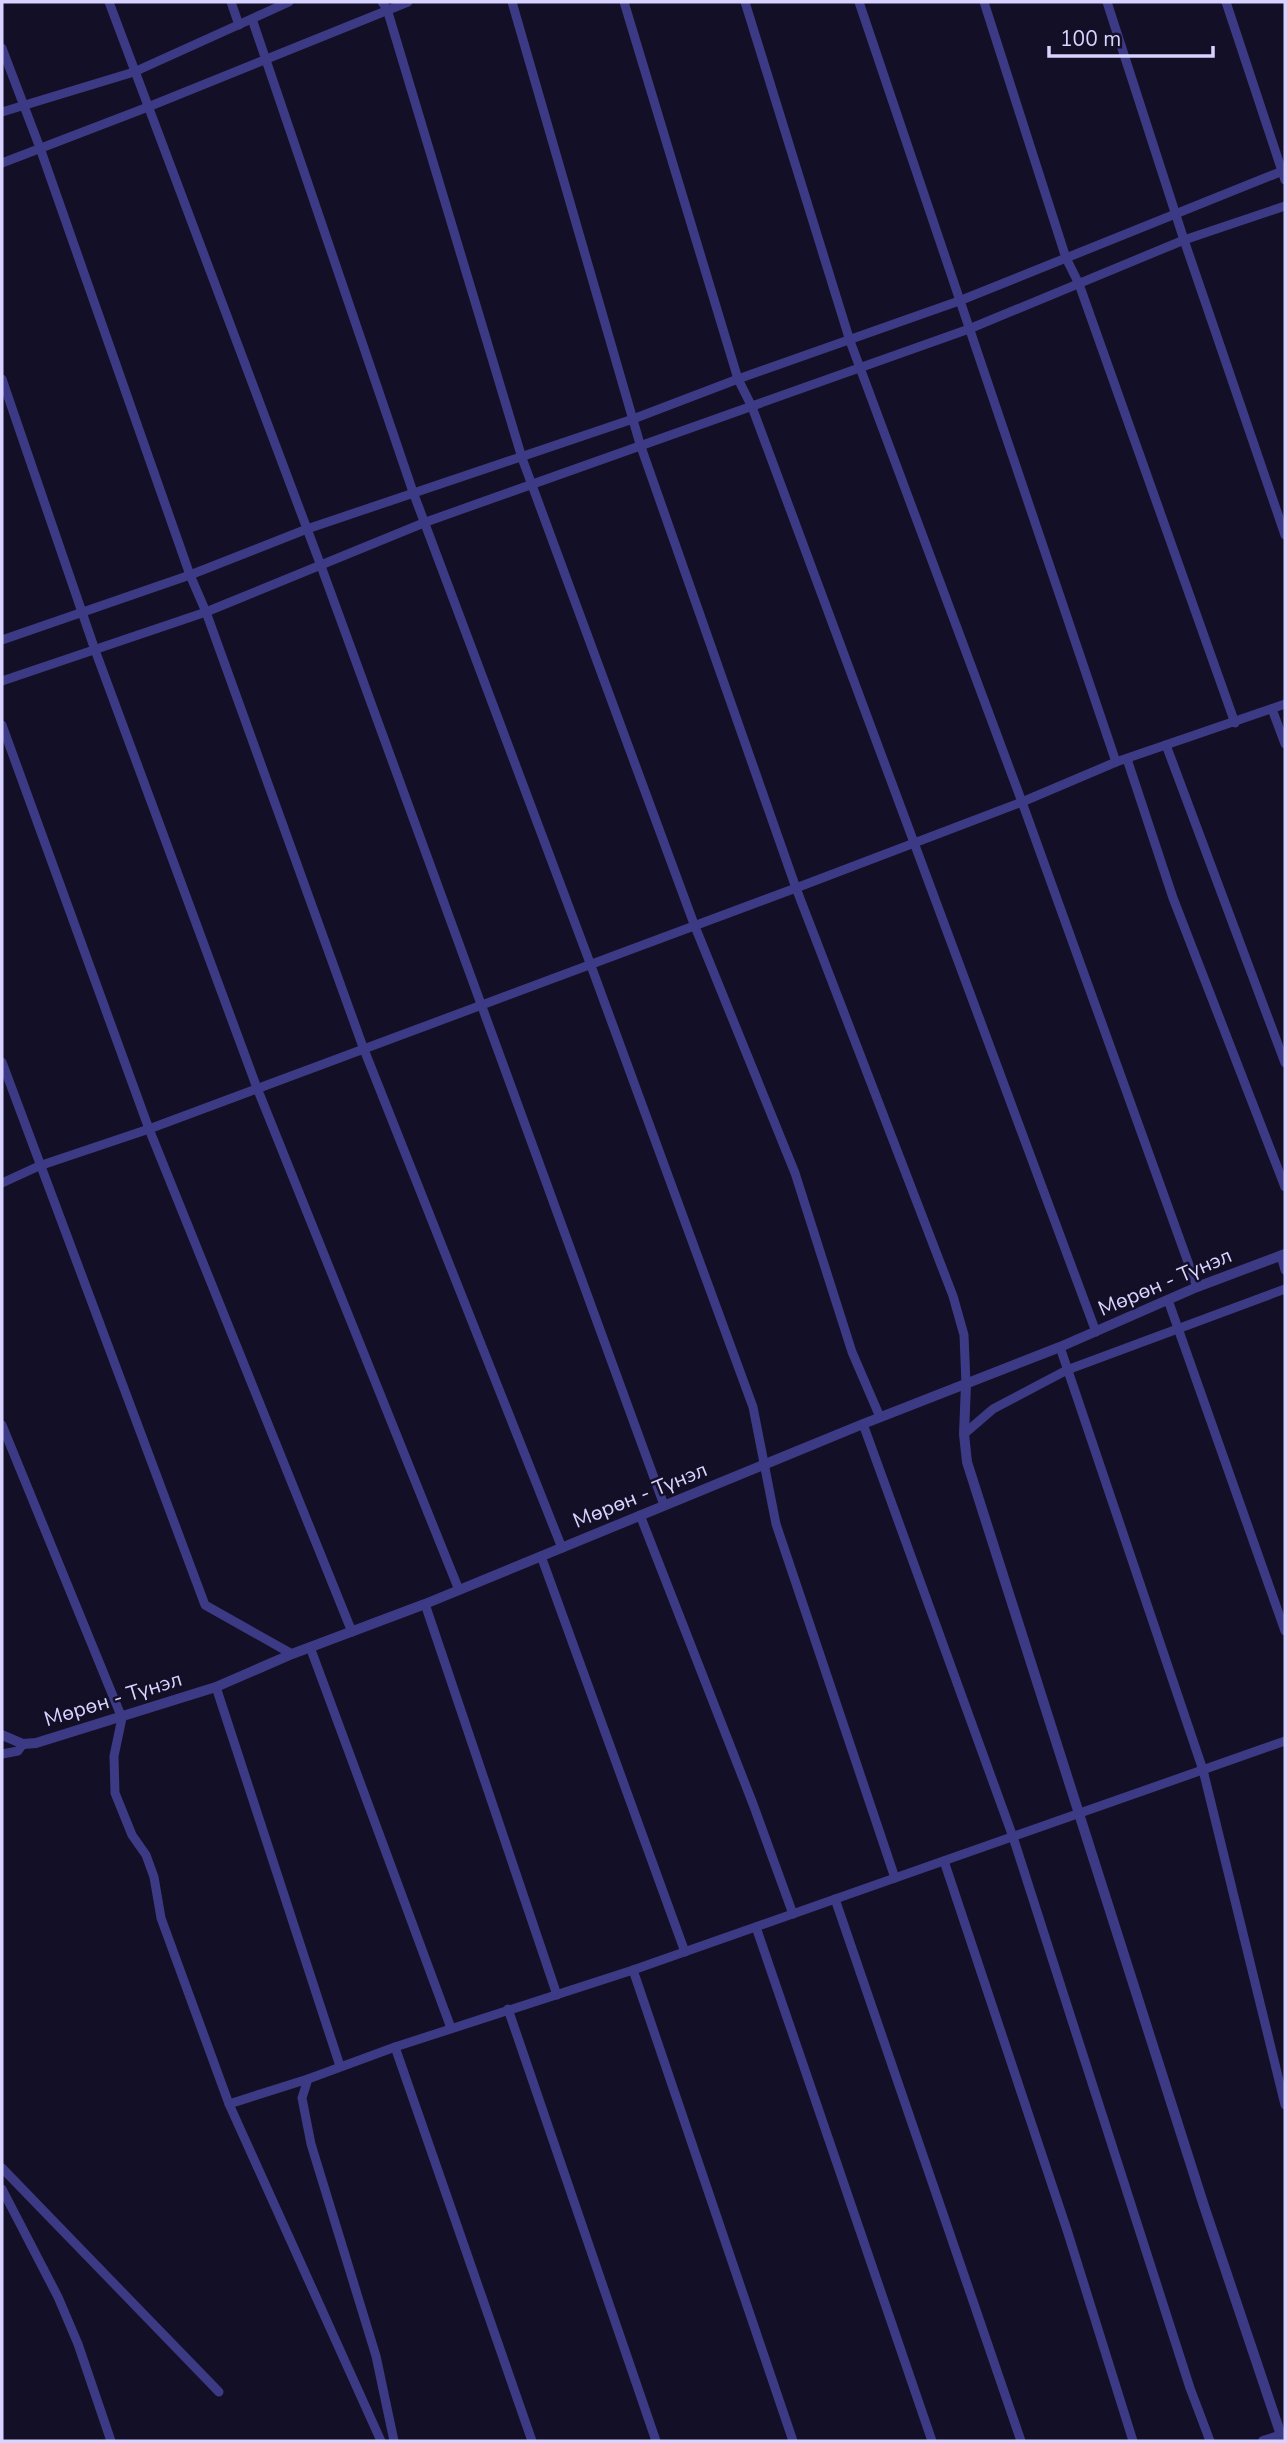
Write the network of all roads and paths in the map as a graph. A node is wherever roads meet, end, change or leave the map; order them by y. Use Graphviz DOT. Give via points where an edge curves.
graph roads {
  1 [pos="109,2"];
  2 [pos="231,2"];
  3 [pos="289,2"];
  4 [pos="408,2"];
  5 [pos="512,2"];
  6 [pos="624,2"];
  7 [pos="744,2"];
  8 [pos="859,2"];
  9 [pos="984,2"];
  10 [pos="1107,2"];
  11 [pos="1226,2"];
  12 [pos="384,5"];
  13 [pos="252,19"];
  14 [pos="239,25"];
  15 [pos="2,48"];
  16 [pos="266,59"];
  17 [pos="134,72"];
  18 [pos="22,104"];
  19 [pos="148,107"];
  20 [pos="2,112"];
  21 [pos="40,148"];
  22 [pos="2,163"];
  23 [pos="1284,174"];
  24 [pos="1285,206"];
  25 [pos="1176,215"];
  26 [pos="1184,240"];
  27 [pos="1066,258"];
  28 [pos="1080,284"];
  29 [pos="959,301"];
  30 [pos="969,330"];
  31 [pos="850,341"];
  32 [pos="860,369"];
  33 [pos="2,379"];
  34 [pos="738,379"];
  35 [pos="752,407"];
  36 [pos="633,419"];
  37 [pos="640,444"];
  38 [pos="522,458"];
  39 [pos="533,485"];
  40 [pos="413,492"];
  41 [pos="426,522"];
  42 [pos="307,529"];
  43 [pos="1285,535"];
  44 [pos="321,566"];
  45 [pos="190,575"];
  46 [pos="206,612"];
  47 [pos="82,614"];
  48 [pos="2,640"];
  49 [pos="94,650"];
  50 [pos="2,681"];
  51 [pos="1285,704"];
  52 [pos="1272,709"];
  53 [pos="1235,723"];
  54 [pos="2,725"];
  55 [pos="1285,744"];
  56 [pos="1166,745"];
  57 [pos="1127,758"];
  58 [pos="1116,762"];
  59 [pos="1022,802"];
  60 [pos="915,842"];
  61 [pos="796,888"];
  62 [pos="694,925"];
  63 [pos="590,963"];
  64 [pos="482,1004"];
  65 [pos="363,1047"];
  66 [pos="2,1062"];
  67 [pos="1285,1063"];
  68 [pos="257,1088"];
  69 [pos="149,1129"];
  70 [pos="39,1166"];
  71 [pos="2,1183"];
  72 [pos="1285,1187"];
  73 [pos="1283,1255"];
  74 [pos="1285,1270"];
  75 [pos="1197,1287"];
  76 [pos="1285,1289"];
  77 [pos="1168,1300"];
  78 [pos="1178,1328"];
  79 [pos="1096,1332"];
  80 [pos="1060,1348"];
  81 [pos="1068,1370"];
  82 [pos="966,1384"];
  83 [pos="880,1418"];
  84 [pos="863,1424"];
  85 [pos="2,1425"];
  86 [pos="964,1434"];
  87 [pos="764,1465"];
  88 [pos="663,1505"];
  89 [pos="640,1515"];
  90 [pos="562,1548"];
  91 [pos="541,1556"];
  92 [pos="459,1590"];
  93 [pos="425,1604"];
  94 [pos="1285,1631"];
  95 [pos="352,1632"];
  96 [pos="310,1647"];
  97 [pos="292,1654"];
  98 [pos="216,1687"];
  99 [pos="122,1718"];
  100 [pos="2,1735"];
  101 [pos="1285,1741"];
  102 [pos="23,1744"];
  103 [pos="2,1754"];
  104 [pos="1203,1770"];
  105 [pos="1079,1814"];
  106 [pos="1013,1837"];
  107 [pos="944,1861"];
  108 [pos="895,1878"];
  109 [pos="835,1899"];
  110 [pos="793,1914"];
  111 [pos="756,1927"];
  112 [pos="685,1952"];
  113 [pos="633,1970"];
  114 [pos="557,1995"];
  115 [pos="508,2009"];
  116 [pos="451,2028"];
  117 [pos="395,2047"];
  118 [pos="340,2066"];
  119 [pos="308,2079"];
  120 [pos="229,2104"];
  121 [pos="1285,2105"];
  122 [pos="2,2168"];
  123 [pos="2,2189"];
  124 [pos="219,2392"];
  125 [pos="1283,2437"];
  126 [pos="111,2441"];
  127 [pos="381,2441"];
  128 [pos="394,2441"];
  129 [pos="532,2441"];
  130 [pos="656,2441"];
  131 [pos="793,2441"];
  132 [pos="932,2441"];
  133 [pos="1021,2441"];
  134 [pos="1133,2441"];
  135 [pos="1210,2441"];
  136 [pos="1263,2441"];
  1 -- 17 [label="street"];
  2 -- 14 [label="street"];
  3 -- 13 [label="street"];
  4 -- 12 [label="street"];
  5 -- 36 [label="street"];
  6 -- 34 [label="street"];
  7 -- 31 [label="street"];
  8 -- 29 [label="street"];
  9 -- 27 [label="street"];
  10 -- 25 [label="street"];
  11 -- 23 [label="street"];
  12 -- 16 [label="street"];
  12 -- 38 [label="street"];
  13 -- 14 [label="street"];
  13 -- 16 [label="street"];
  14 -- 17 [label="street"];
  15 -- 18 [label="street"];
  16 -- 19 [label="street"];
  16 -- 40 [label="street"];
  17 -- 18 [label="street"];
  17 -- 19 [label="street"];
  18 -- 20 [label="street"];
  18 -- 21 [label="street"];
  19 -- 21 [label="street"];
  19 -- 42 [label="street"];
  21 -- 22 [label="street"];
  21 -- 45 [label="street"];
  23 -- 25 [label="street"];
  24 -- 26 [label="street"];
  25 -- 26 [label="street"];
  25 -- 27 [label="street"];
  26 -- 28 [label="street"];
  26 -- 43 [label="street"];
  27 -- 28 [label="street"];
  27 -- 29 [label="street"];
  28 -- 30 [label="street"];
  28 -- 53 [label="street"];
  29 -- 30 [label="street"];
  29 -- 31 [label="street"];
  30 -- 32 [label="street"];
  30 -- 58 [label="street"];
  31 -- 32 [label="street"];
  31 -- 34 [label="street"];
  32 -- 35 [label="street"];
  32 -- 59 [label="street"];
  33 -- 47 [label="street"];
  34 -- 35 [label="street"];
  34 -- 36 [label="street"];
  35 -- 37 [label="street"];
  35 -- 60 [label="street"];
  36 -- 37 [label="street"];
  36 -- 38 [label="street"];
  37 -- 39 [label="street"];
  37 -- 61 [label="street"];
  38 -- 39 [label="street"];
  38 -- 40 [label="street"];
  39 -- 41 [label="street"];
  39 -- 62 [label="street"];
  40 -- 41 [label="street"];
  40 -- 42 [label="street"];
  41 -- 44 [label="street"];
  41 -- 63 [label="street"];
  42 -- 44 [label="street"];
  42 -- 45 [label="street"];
  44 -- 46 [label="street"];
  44 -- 64 [label="street"];
  45 -- 46 [label="street"];
  45 -- 47 [label="street"];
  46 -- 49 [label="street"];
  46 -- 65 [label="street"];
  47 -- 48 [label="street"];
  47 -- 49 [label="street"];
  49 -- 50 [label="street"];
  49 -- 68 [label="street"];
  51 -- 52 [label="street"];
  52 -- 53 [label="street"];
  52 -- 55 [label="street"];
  53 -- 56 [label="street"];
  54 -- 69 [label="street"];
  56 -- 57 [label="street"];
  56 -- 67 [label="street"];
  57 -- 58 [label="street"];
  57 -- 72 [label="street" via="1173,898"];
  58 -- 59 [label="street"];
  59 -- 60 [label="street"];
  59 -- 75 [label="street"];
  60 -- 61 [label="street"];
  60 -- 79 [label="street"];
  61 -- 62 [label="street"];
  61 -- 82 [label="street" via="953,1296 964,1335"];
  62 -- 63 [label="street"];
  62 -- 83 [label="street" via="795,1173 852,1352"];
  63 -- 64 [label="street"];
  63 -- 87 [label="street" via="753,1407"];
  64 -- 65 [label="street"];
  64 -- 88 [label="street"];
  65 -- 68 [label="street"];
  65 -- 90 [label="street"];
  66 -- 70 [label="street"];
  68 -- 69 [label="street"];
  68 -- 92 [label="street"];
  69 -- 70 [label="street"];
  69 -- 95 [label="street"];
  70 -- 71 [label="street"];
  70 -- 97 [label="street" via="205,1605"];
  73 -- 74 [label="street"];
  73 -- 75 [label="street, Мөрөн - Түнэл"];
  75 -- 77 [label="street, Мөрөн - Түнэл"];
  76 -- 78 [label="street"];
  77 -- 78 [label="street"];
  77 -- 79 [label="street, Мөрөн - Түнэл"];
  78 -- 81 [label="street"];
  78 -- 94 [label="street"];
  79 -- 80 [label="street, Мөрөн - Түнэл"];
  80 -- 81 [label="street"];
  80 -- 82 [label="street, Мөрөн - Түнэл"];
  81 -- 86 [label="street" via="992,1409"];
  81 -- 104 [label="street"];
  82 -- 83 [label="street, Мөрөн - Түнэл"];
  82 -- 86 [label="street"];
  83 -- 84 [label="street, Мөрөн - Түнэл"];
  84 -- 87 [label="street, Мөрөн - Түнэл"];
  84 -- 106 [label="street"];
  85 -- 99 [label="street"];
  86 -- 105 [label="street" via="967,1462"];
  87 -- 88 [label="street, Мөрөн - Түнэл"];
  87 -- 108 [label="street" via="776,1524"];
  88 -- 89 [label="street, Мөрөн - Түнэл"];
  89 -- 90 [label="street, Мөрөн - Түнэл"];
  89 -- 110 [label="street"];
  90 -- 91 [label="street, Мөрөн - Түнэл"];
  91 -- 92 [label="street, Мөрөн - Түнэл"];
  91 -- 112 [label="street"];
  92 -- 93 [label="street, Мөрөн - Түнэл"];
  93 -- 95 [label="street, Мөрөн - Түнэл"];
  93 -- 114 [label="street"];
  95 -- 96 [label="street, Мөрөн - Түнэл"];
  96 -- 97 [label="street, Мөрөн - Түнэл"];
  96 -- 116 [label="street"];
  97 -- 98 [label="street, Мөрөн - Түнэл"];
  98 -- 99 [label="street, Мөрөн - Түнэл"];
  98 -- 118 [label="street"];
  99 -- 102 [label="street, Мөрөн - Түнэл"];
  99 -- 120 [label="street" via="114,1756 115,1793 132,1835 146,1855 161,1918"];
  100 -- 102 [label="street, Мөрөн - Түнэл"];
  101 -- 104 [label="street"];
  102 -- 103 [label="street" via="18,1751"];
  104 -- 105 [label="street"];
  104 -- 121 [label="street"];
  105 -- 106 [label="street"];
  105 -- 125 [label="street"];
  106 -- 107 [label="street"];
  106 -- 135 [label="street"];
  107 -- 108 [label="street"];
  107 -- 134 [label="street"];
  108 -- 109 [label="street"];
  109 -- 110 [label="street"];
  109 -- 133 [label="street"];
  110 -- 111 [label="street"];
  111 -- 112 [label="street"];
  111 -- 132 [label="street"];
  112 -- 113 [label="street"];
  113 -- 114 [label="street"];
  113 -- 131 [label="street"];
  114 -- 115 [label="street"];
  115 -- 116 [label="street"];
  115 -- 130 [label="street"];
  116 -- 117 [label="street"];
  117 -- 118 [label="street"];
  117 -- 129 [label="street"];
  118 -- 119 [label="street"];
  119 -- 120 [label="street"];
  119 -- 128 [label="street" via="302,2098 311,2144 376,2356"];
  120 -- 127 [label="street"];
  122 -- 124 [label="street"];
  123 -- 126 [label="street" via="58,2297"];
  125 -- 136 [label="street"];
}
